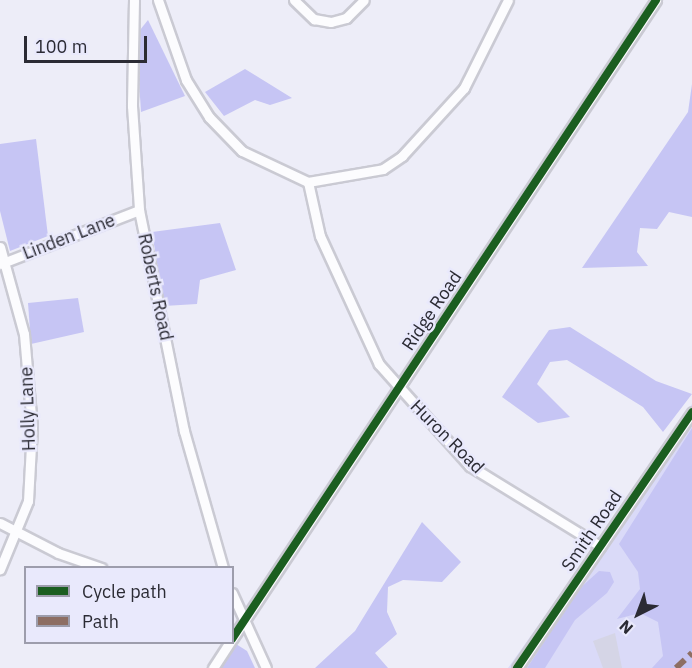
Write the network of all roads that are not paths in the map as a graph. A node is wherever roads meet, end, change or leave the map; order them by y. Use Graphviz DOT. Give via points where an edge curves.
graph roads {
  1 [pos="134,0"];
  2 [pos="158,0"];
  3 [pos="294,0"];
  4 [pos="364,0"];
  5 [pos="508,0"];
  6 [pos="656,0"];
  7 [pos="308,182"];
  8 [pos="139,210"];
  9 [pos="0,247"];
  10 [pos="2,264"];
  11 [pos="399,387"];
  12 [pos="692,412"];
  13 [pos="0,523"];
  14 [pos="16,534"];
  15 [pos="600,546"];
  16 [pos="97,566"];
  17 [pos="223,566"];
  18 [pos="0,569"];
  19 [pos="234,598"];
  20 [pos="244,622"];
  21 [pos="234,637"];
  22 [pos="229,644"];
  23 [pos="213,668"];
  24 [pos="266,668"];
  25 [pos="517,668"];
  1 -- 8 [label="street, Roberts Road" via="132,106"];
  2 -- 7 [label="street" via="186,80 209,117 242,151"];
  3 -- 4 [label="street" via="314,19 331,22 346,18"];
  5 -- 7 [label="street" via="464,88 402,156 383,169"];
  6 -- 11 [label="street, Ridge Road"];
  7 -- 11 [label="street, Huron Road" via="320,236 353,316"];
  8 -- 10 [label="street, Linden Lane"];
  8 -- 17 [label="street, Roberts Road" via="184,431"];
  9 -- 10 [label="street, Holly Lane"];
  10 -- 14 [label="street, Holly Lane" via="24,334 32,427 28,501"];
  11 -- 15 [label="street, Huron Road" via="470,466"];
  11 -- 20 [label="street, Ridge Road"];
  12 -- 15 [label="street, Smith Road"];
  13 -- 14 [label="street"];
  14 -- 16 [label="street"];
  14 -- 18 [label="street, Holly Lane"];
  15 -- 25 [label="street, Smith Road"];
  19 -- 20 [label="street"];
  20 -- 21 [label="street, Ridge Road"];
  20 -- 24 [label="street"];
  22 -- 23 [label="street, Ridge Road"];
}
